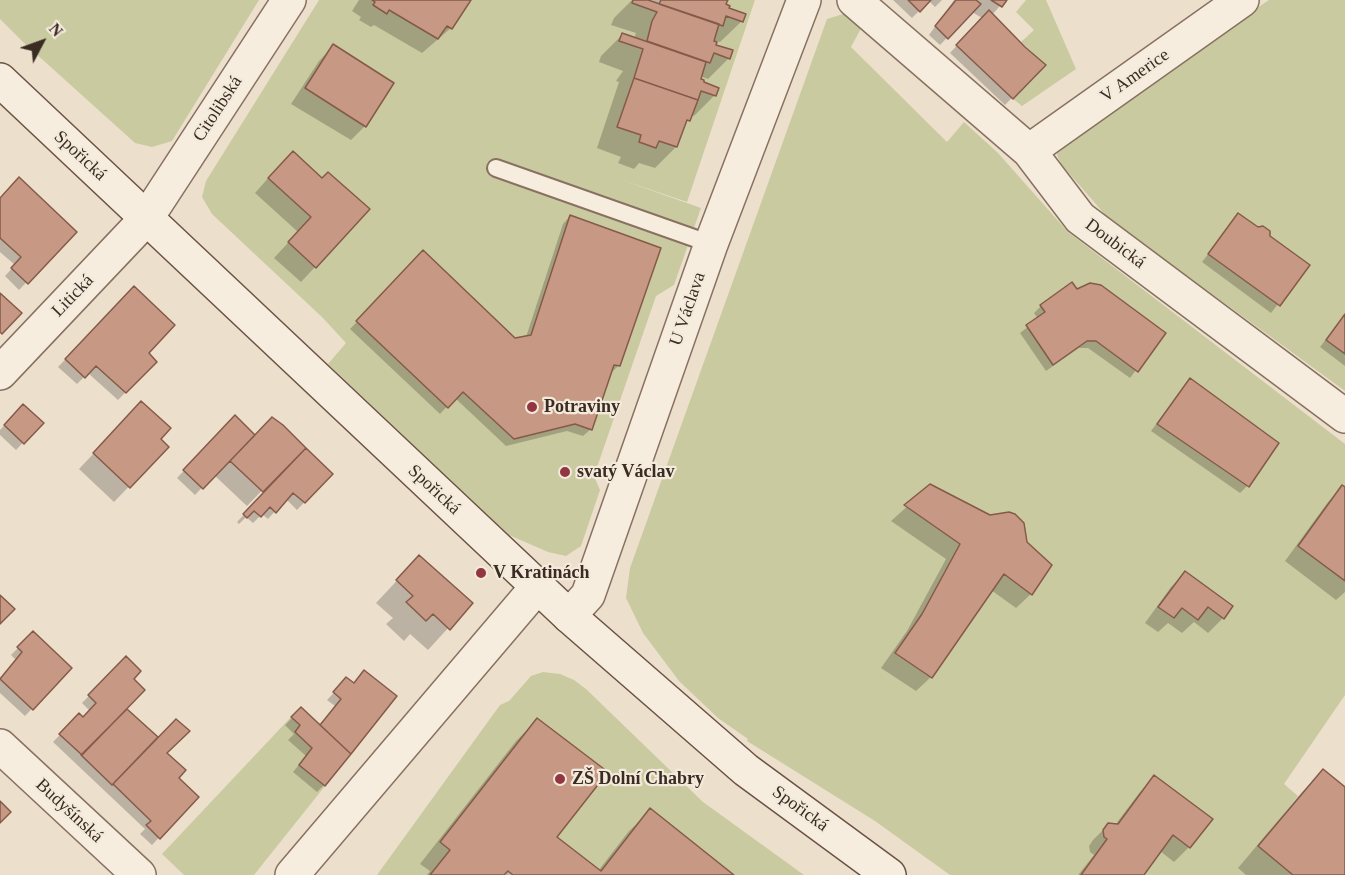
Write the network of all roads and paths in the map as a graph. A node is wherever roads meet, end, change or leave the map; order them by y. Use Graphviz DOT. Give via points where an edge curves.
graph roads {
  1 [pos="289,0"];
  2 [pos="804,0"];
  3 [pos="854,0"];
  4 [pos="1242,0"];
  5 [pos="0,80"];
  6 [pos="1029,151"];
  7 [pos="496,168"];
  8 [pos="146,219"];
  9 [pos="711,244"];
  10 [pos="0,373"];
  11 [pos="1345,416"];
  12 [pos="537,587"];
  13 [pos="569,616"];
  14 [pos="0,746"];
  15 [pos="139,875"];
  16 [pos="292,875"];
  17 [pos="889,875"];
  1 -- 8 [label="street, Citolibská"];
  2 -- 9 [label="street, U Václava"];
  3 -- 6 [label="street, Doubická"];
  4 -- 6 [label="street, V Americe"];
  5 -- 8 [label="street, Spořická"];
  6 -- 11 [label="street, Doubická" via="1080,218"];
  7 -- 9 [label="lane"];
  8 -- 10 [label="street, Litická"];
  8 -- 12 [label="street, Spořická"];
  9 -- 13 [label="street, U Václava" via="588,595"];
  12 -- 13 [label="street, Spořická"];
  12 -- 16 [label="street"];
  13 -- 17 [label="street, Spořická" via="747,770"];
  14 -- 15 [label="street, Budyšínská"];
}
